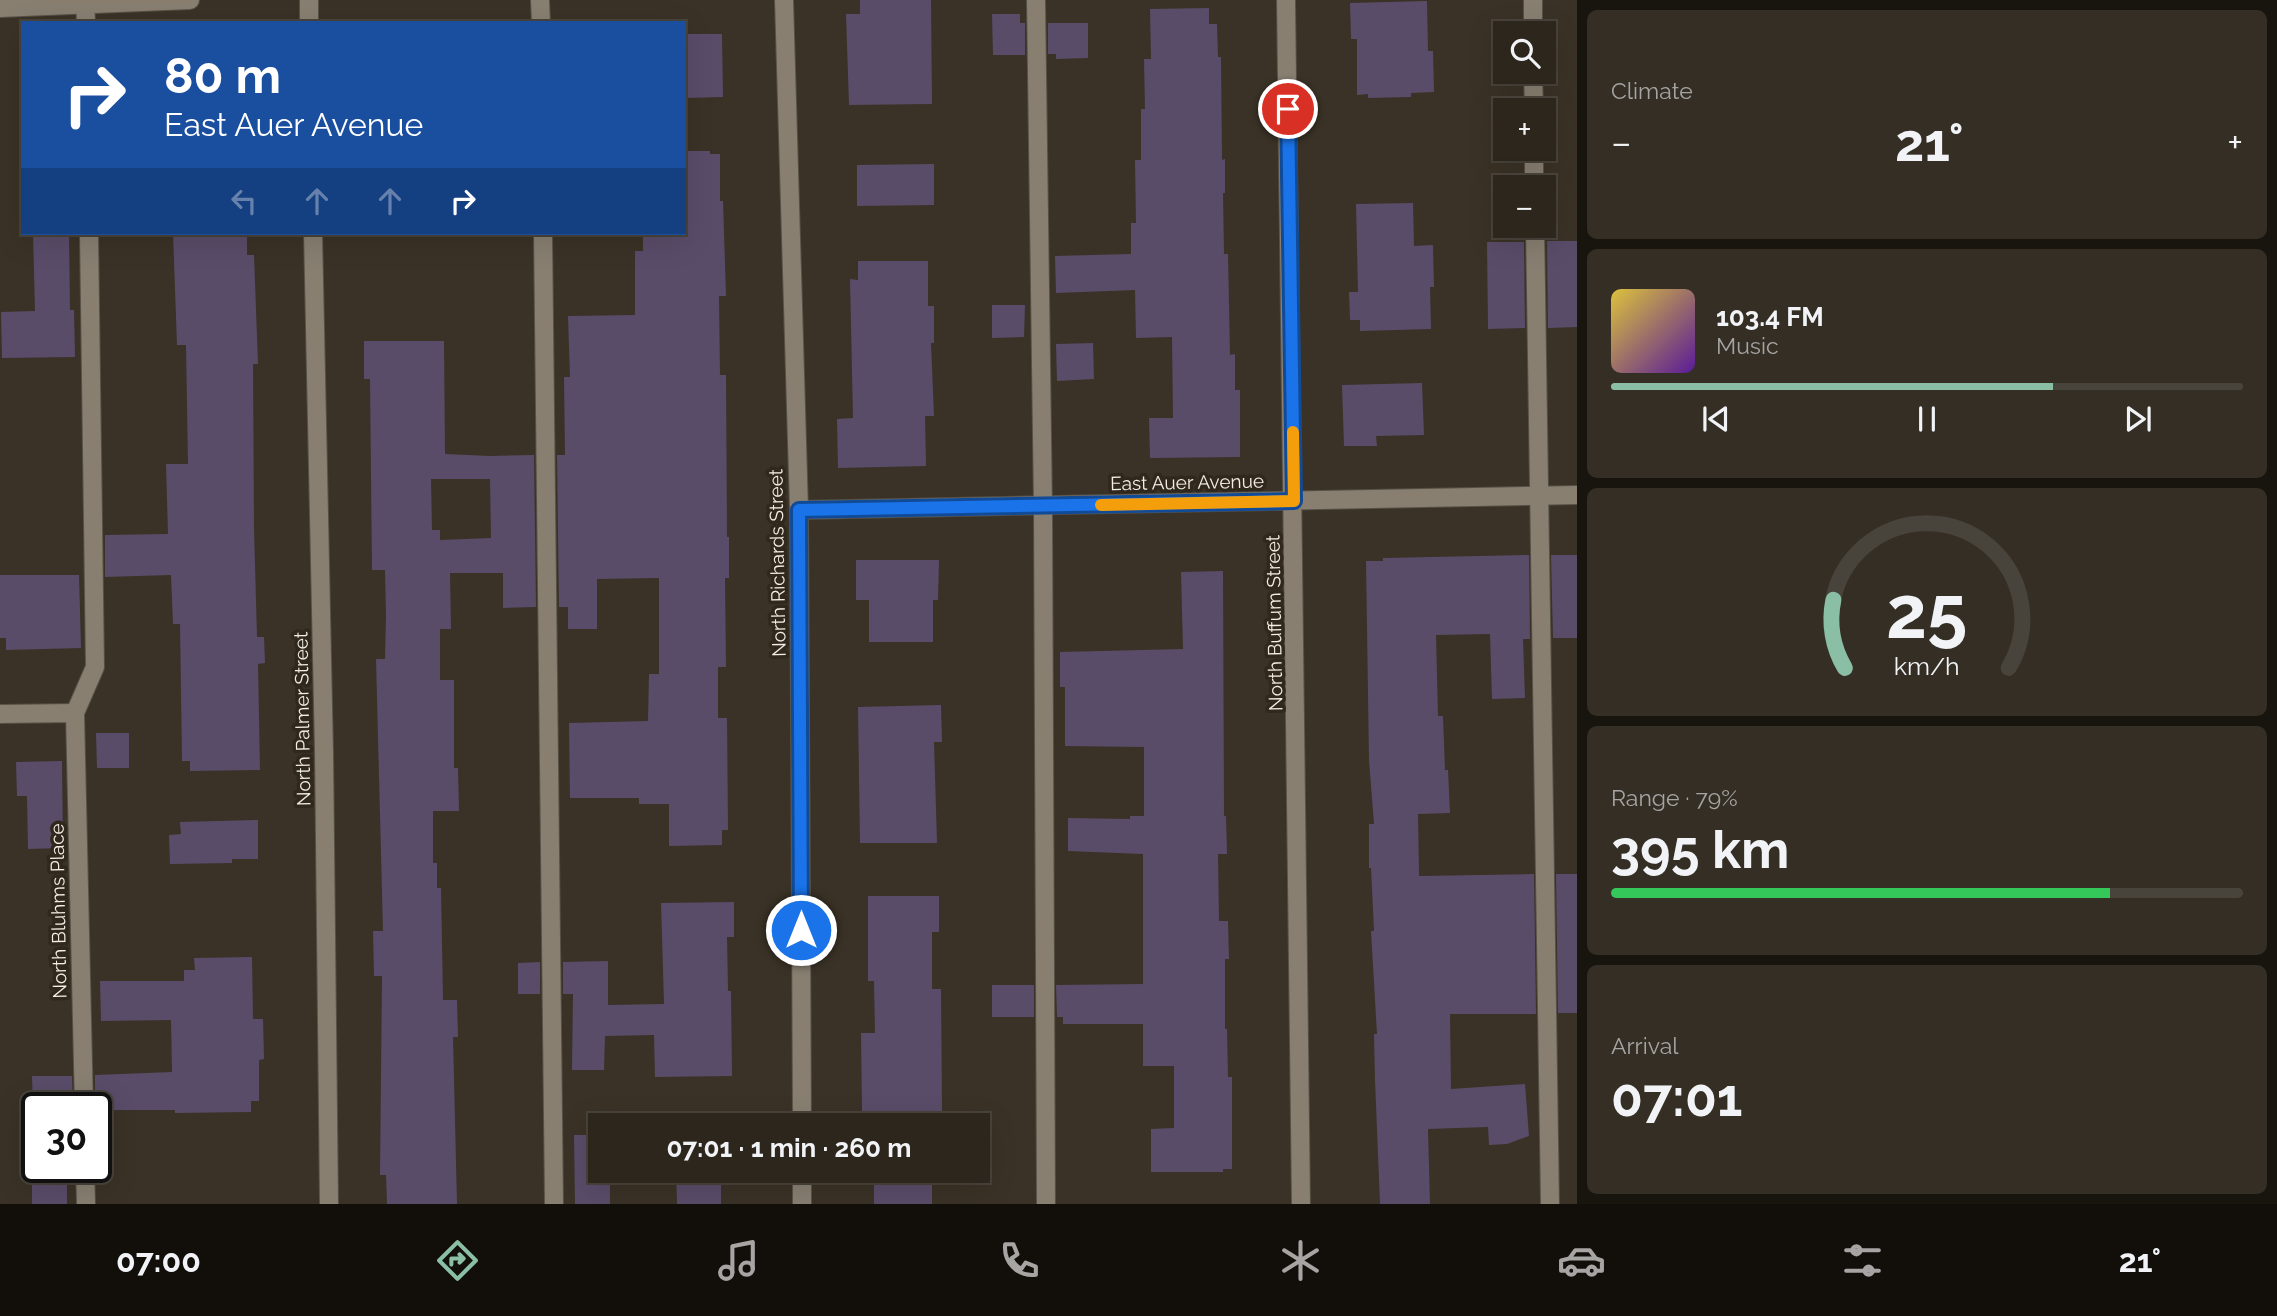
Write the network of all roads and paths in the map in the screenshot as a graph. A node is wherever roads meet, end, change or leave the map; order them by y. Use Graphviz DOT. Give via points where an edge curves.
graph roads {
  1 [pos="190,0"];
  2 [pos="309,0"];
  3 [pos="540,0"];
  4 [pos="784,0"];
  5 [pos="1036,0"];
  6 [pos="1286,0"];
  7 [pos="1533,0"];
  8 [pos="0,8"];
  9 [pos="85,9"];
  10 [pos="309,21"];
  11 [pos="541,21"];
  12 [pos="1533,21"];
  13 [pos="89,235"];
  14 [pos="313,235"];
  15 [pos="543,235"];
  16 [pos="1535,238"];
  17 [pos="1577,495"];
  18 [pos="1537,496"];
  19 [pos="1294,501"];
  20 [pos="1042,507"];
  21 [pos="799,510"];
  22 [pos="75,713"];
  23 [pos="0,714"];
  24 [pos="84,1092"];
  25 [pos="802,1113"];
  26 [pos="85,1183"];
  27 [pos="802,1183"];
  28 [pos="86,1204"];
  29 [pos="329,1204"];
  30 [pos="554,1204"];
  31 [pos="802,1204"];
  32 [pos="1046,1204"];
  33 [pos="1301,1204"];
  34 [pos="1550,1204"];
  1 -- 9 [label="street"];
  2 -- 10 [label="street"];
  3 -- 11 [label="street"];
  4 -- 21 [label="street, North Richards Street"];
  5 -- 20 [label="street"];
  6 -- 19 [label="street, North Buffum Street"];
  7 -- 12 [label="street"];
  8 -- 9 [label="street"];
  13 -- 22 [label="street" via="95,667"];
  14 -- 29 [label="street, North Palmer Street"];
  15 -- 30 [label="street"];
  16 -- 18 [label="street"];
  17 -- 18 [label="street, East Auer Avenue"];
  18 -- 19 [label="street, East Auer Avenue"];
  18 -- 34 [label="street"];
  19 -- 20 [label="street, East Auer Avenue"];
  19 -- 33 [label="street, North Buffum Street"];
  20 -- 21 [label="street, East Auer Avenue"];
  20 -- 32 [label="street"];
  21 -- 25 [label="street, North Richards Street"];
  22 -- 23 [label="street"];
  22 -- 24 [label="street, North Bluhms Place"];
  26 -- 28 [label="street"];
  27 -- 31 [label="street"];
}
